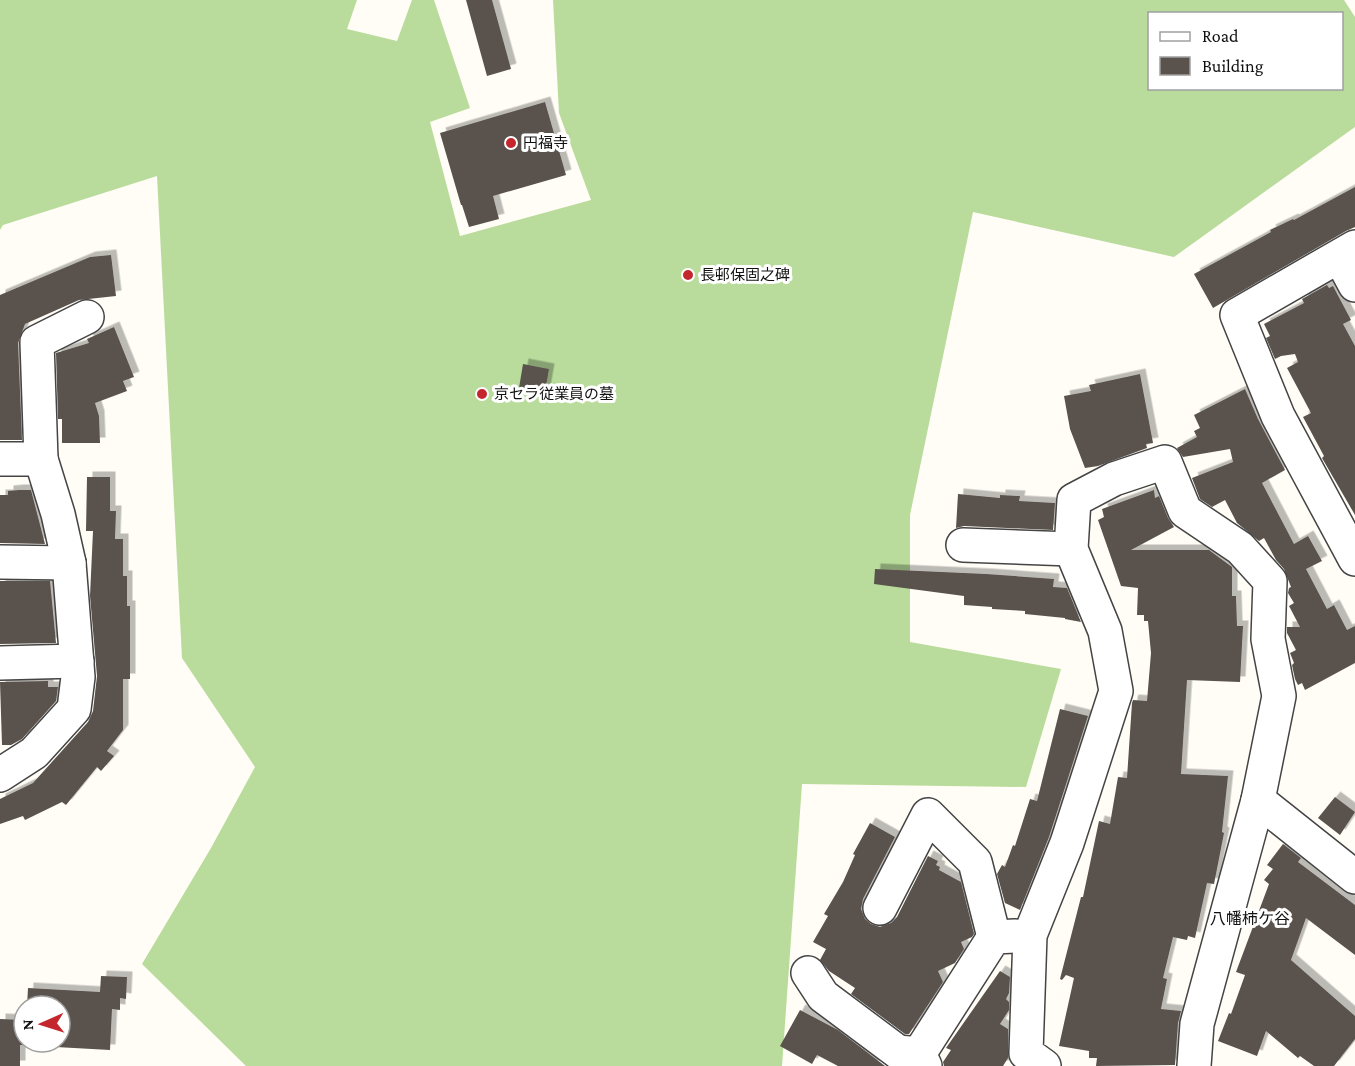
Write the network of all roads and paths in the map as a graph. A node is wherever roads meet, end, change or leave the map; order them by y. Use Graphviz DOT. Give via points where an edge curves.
graph roads {
  1 [pos="1347,252"];
  2 [pos="1355,285"];
  3 [pos="87,317"];
  4 [pos="0,459"];
  5 [pos="41,459"];
  6 [pos="963,545"];
  7 [pos="1071,549"];
  8 [pos="1355,559"];
  9 [pos="0,562"];
  10 [pos="69,562"];
  11 [pos="77,662"];
  12 [pos="0,663"];
  13 [pos="0,775"];
  14 [pos="1258,800"];
  15 [pos="1353,870"];
  16 [pos="880,908"];
  17 [pos="1030,935"];
  18 [pos="994,937"];
  19 [pos="808,973"];
  20 [pos="922,1060"];
  21 [pos="1030,1062"];
  22 [pos="1194,1066"];
  1 -- 2 [label="street"];
  1 -- 8 [label="street" via="1237,315 1278,416"];
  3 -- 5 [label="street" via="37,342"];
  4 -- 5 [label="street"];
  5 -- 10 [label="street"];
  6 -- 7 [label="street"];
  7 -- 14 [label="street" via="1074,500 1113,479 1165,462 1185,511 1240,548 1270,581 1268,639 1279,696"];
  7 -- 17 [label="street" via="1105,631 1116,691 1067,843"];
  9 -- 10 [label="street"];
  10 -- 11 [label="street"];
  11 -- 12 [label="street"];
  11 -- 13 [label="street" via="74,709 34,753"];
  14 -- 15 [label="street"];
  14 -- 22 [label="street" via="1197,1024"];
  16 -- 18 [label="street" via="928,815 975,862"];
  17 -- 18 [label="street"];
  17 -- 21 [label="street"];
  18 -- 20 [label="street"];
  19 -- 20 [label="street" via="823,996 898,1052"];
}
